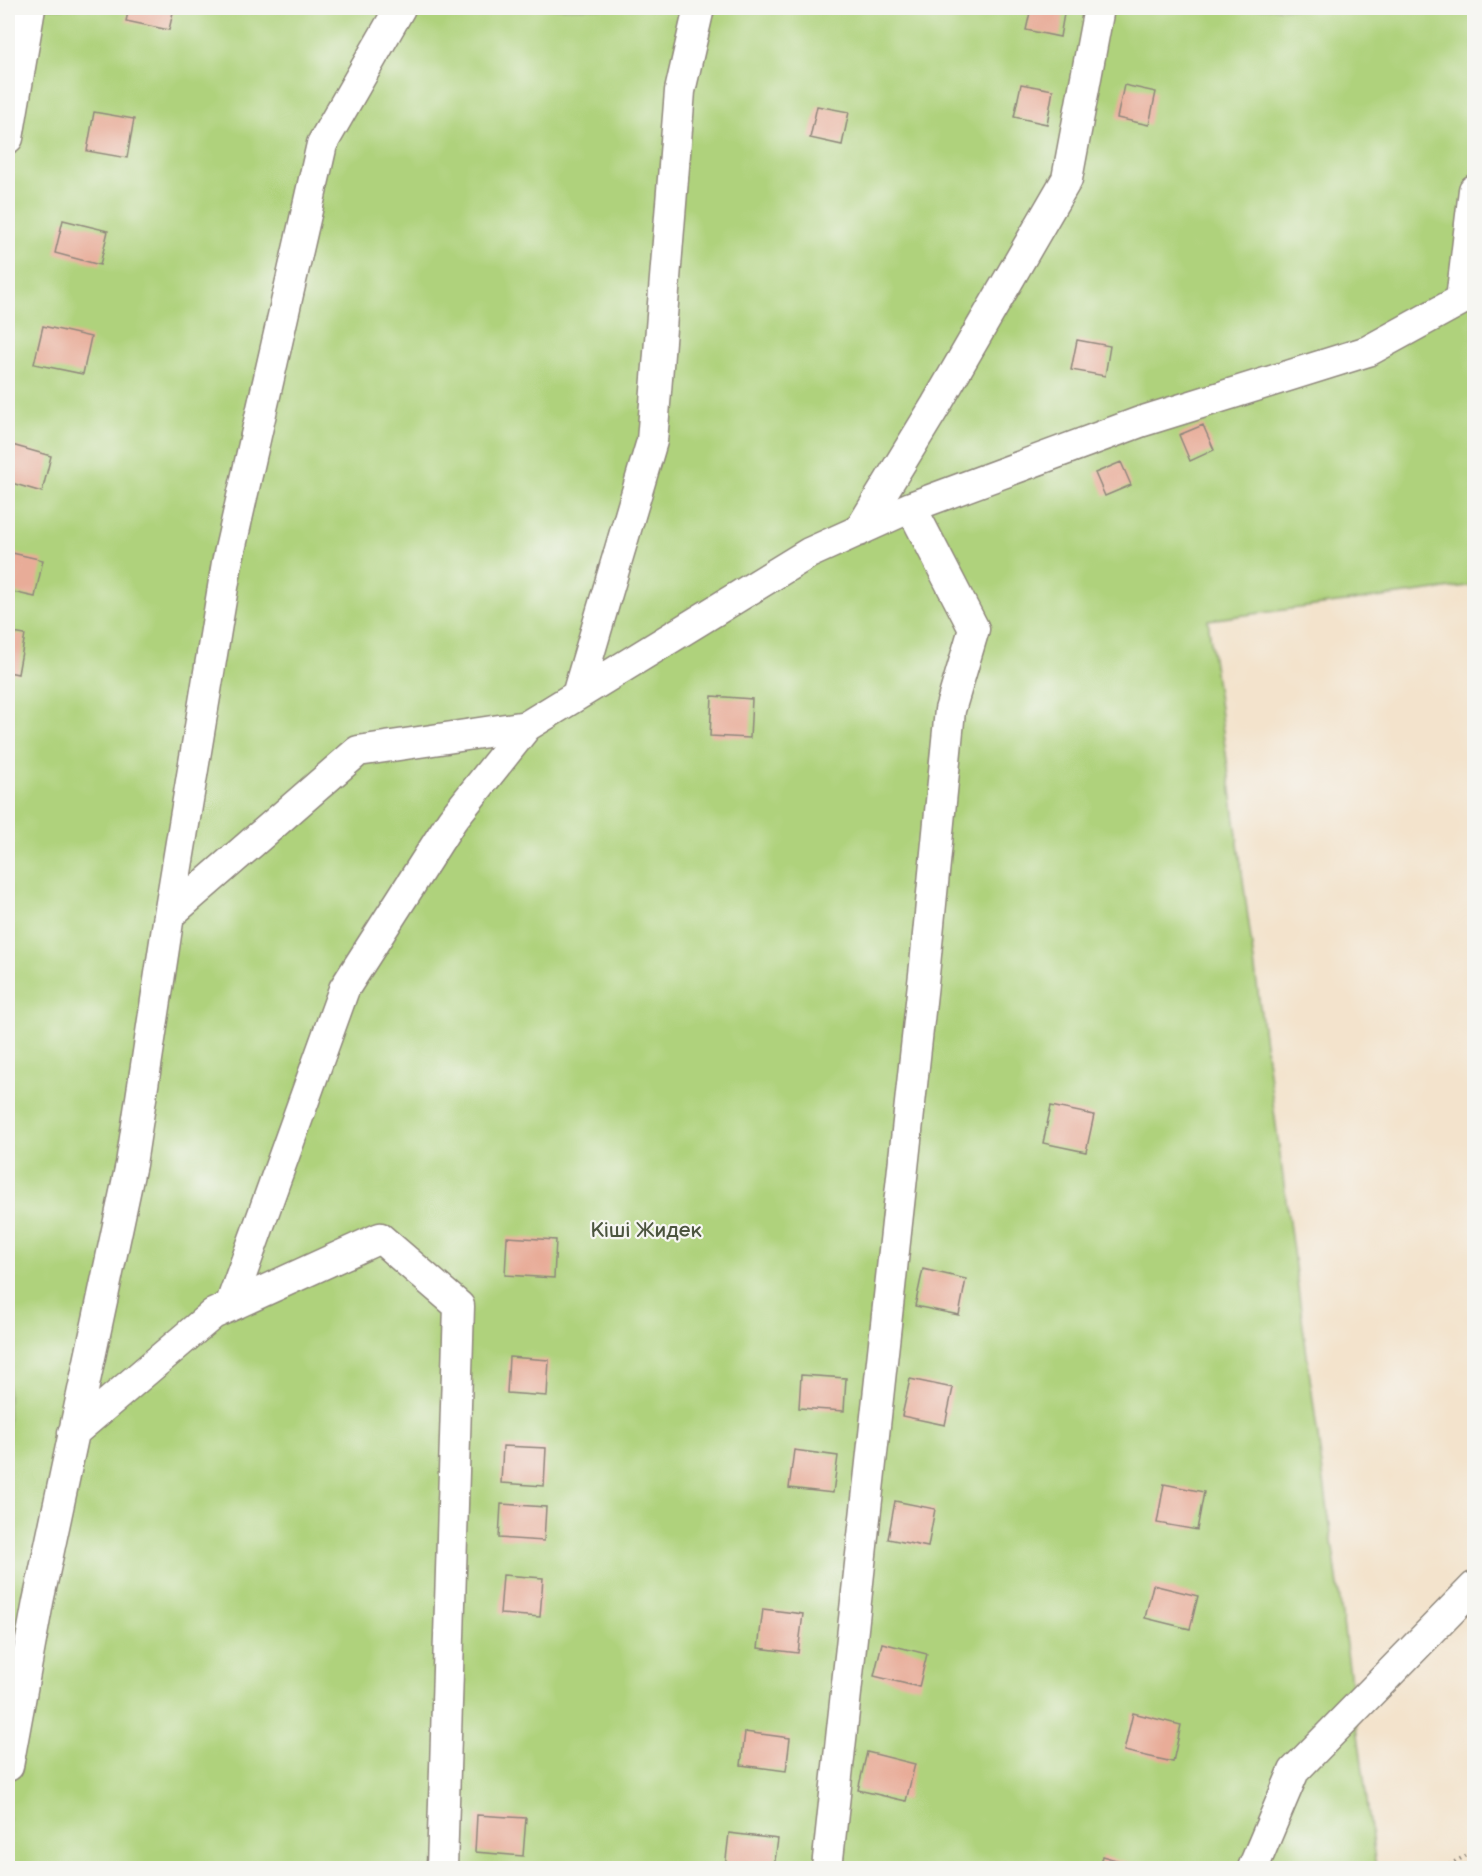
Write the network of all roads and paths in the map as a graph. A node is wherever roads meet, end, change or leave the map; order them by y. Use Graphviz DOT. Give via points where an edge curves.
graph roads {
  1 [pos="400,8"];
  2 [pos="699,8"];
  3 [pos="1099,8"];
  4 [pos="28,9"];
  5 [pos="8,138"];
  6 [pos="1474,190"];
  7 [pos="1468,298"];
  8 [pos="911,507"];
  9 [pos="859,531"];
  10 [pos="577,696"];
  11 [pos="527,726"];
  12 [pos="169,915"];
  13 [pos="230,1306"];
  14 [pos="73,1433"];
  15 [pos="1474,1587"];
  16 [pos="8,1766"];
  17 [pos="1474,1851"];
  18 [pos="442,1869"];
  19 [pos="827,1869"];
  20 [pos="1253,1869"];
  21 [pos="1444,1869"];
  1 -- 12 [label="street" via="322,144 227,563"];
  2 -- 10 [label="street" via="680,91 652,441"];
  3 -- 9 [label="street" via="1067,178"];
  4 -- 5 [label="street"];
  6 -- 7 [label="street"];
  7 -- 8 [label="street" via="1368,351 1140,422"];
  8 -- 9 [label="street"];
  8 -- 19 [label="street" via="975,629 950,710"];
  9 -- 10 [label="street" via="809,553"];
  10 -- 11 [label="street"];
  11 -- 12 [label="street" via="358,751"];
  11 -- 13 [label="street" via="452,820 344,989"];
  12 -- 14 [label="street" via="131,1164"];
  13 -- 14 [label="street" via="213,1314"];
  13 -- 18 [label="street" via="380,1238 459,1306"];
  14 -- 16 [label="street"];
  15 -- 20 [label="street" via="1294,1771"];
  17 -- 21 [label="path"];
}
